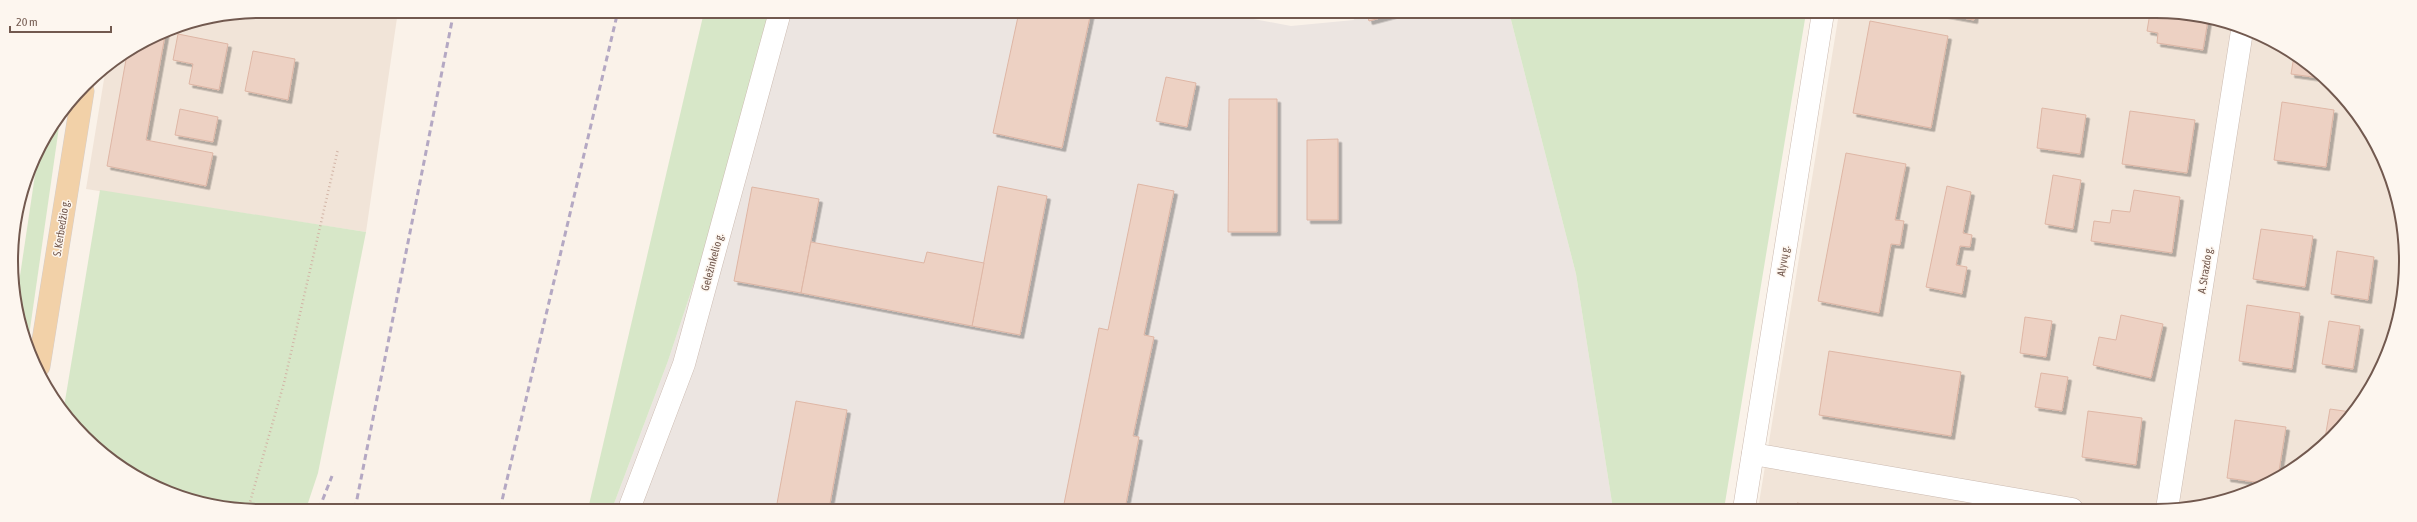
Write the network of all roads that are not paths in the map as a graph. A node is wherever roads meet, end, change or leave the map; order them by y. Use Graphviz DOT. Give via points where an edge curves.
graph roads {
  1 [pos="778,18"];
  2 [pos="1822,18"];
  3 [pos="2242,34"];
  4 [pos="82,96"];
  5 [pos="40,363"];
  6 [pos="1753,454"];
  7 [pos="2168,503"];
  8 [pos="631,504"];
  9 [pos="1745,504"];
  10 [pos="2043,504"];
  1 -- 8 [label="street, Geležinkelio g." via="684,364"];
  2 -- 6 [label="street, Alyvų g."];
  3 -- 7 [label="street, A. Strazdo g."];
  4 -- 5 [label="main road, S. Kerbedžio g."];
  6 -- 9 [label="street, Alyvų g."];
  6 -- 10 [label="street"];
}
